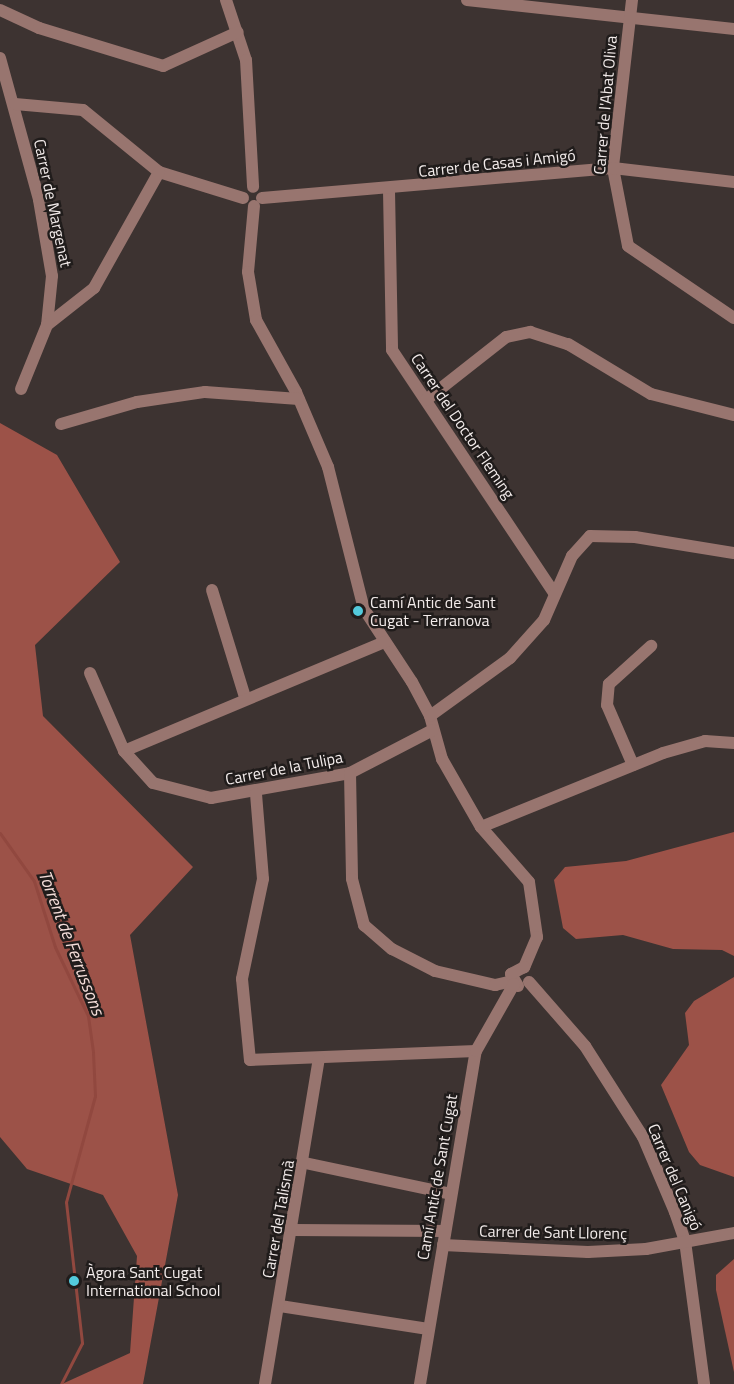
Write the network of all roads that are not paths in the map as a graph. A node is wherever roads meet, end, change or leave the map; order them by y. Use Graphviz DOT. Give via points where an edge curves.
graph roads {
  1 [pos="226,0"];
  2 [pos="467,0"];
  3 [pos="632,0"];
  4 [pos="0,9"];
  5 [pos="630,18"];
  6 [pos="734,29"];
  7 [pos="238,32"];
  8 [pos="0,57"];
  9 [pos="15,104"];
  10 [pos="613,168"];
  11 [pos="159,172"];
  12 [pos="734,182"];
  13 [pos="253,187"];
  14 [pos="389,191"];
  15 [pos="243,198"];
  16 [pos="258,202"];
  17 [pos="734,318"];
  18 [pos="47,325"];
  19 [pos="21,389"];
  20 [pos="299,399"];
  21 [pos="426,400"];
  22 [pos="734,415"];
  23 [pos="61,424"];
  24 [pos="733,548"];
  25 [pos="212,590"];
  26 [pos="555,594"];
  27 [pos="385,642"];
  28 [pos="651,646"];
  29 [pos="90,673"];
  30 [pos="245,697"];
  31 [pos="430,716"];
  32 [pos="433,730"];
  33 [pos="734,743"];
  34 [pos="124,751"];
  35 [pos="633,765"];
  36 [pos="350,773"];
  37 [pos="256,794"];
  38 [pos="481,827"];
  39 [pos="525,967"];
  40 [pos="529,982"];
  41 [pos="513,983"];
  42 [pos="476,1051"];
  43 [pos="319,1059"];
  44 [pos="305,1163"];
  45 [pos="451,1194"];
  46 [pos="293,1230"];
  47 [pos="445,1231"];
  48 [pos="734,1233"];
  49 [pos="685,1241"];
  50 [pos="443,1245"];
  51 [pos="280,1306"];
  52 [pos="428,1329"];
  53 [pos="265,1384"];
  54 [pos="420,1384"];
  55 [pos="704,1384"];
  1 -- 7 [label="street"];
  2 -- 5 [label="street"];
  3 -- 5 [label="street, Carrer de l'Abat Oliva"];
  4 -- 7 [label="street" via="39,28 163,66"];
  5 -- 6 [label="street"];
  5 -- 10 [label="street, Carrer de l'Abat Oliva"];
  7 -- 13 [label="street" via="246,60"];
  8 -- 9 [label="street, Carrer de Margenat"];
  9 -- 11 [label="street" via="83,110"];
  9 -- 18 [label="street, Carrer de Margenat" via="52,276"];
  10 -- 12 [label="street, Carrer de Casas i Amigó"];
  10 -- 14 [label="street, Carrer de Casas i Amigó"];
  10 -- 17 [label="street, Carrer de l'Abat Oliva" via="628,246"];
  11 -- 15 [label="street"];
  11 -- 18 [label="street" via="94,288"];
  13 -- 15 [label="street"];
  13 -- 16 [label="street"];
  14 -- 16 [label="street, Carrer de Casas i Amigó"];
  14 -- 21 [label="street, Carrer del Doctor Fleming" via="392,350"];
  15 -- 16 [label="street"];
  16 -- 20 [label="street" via="248,272 256,320"];
  18 -- 19 [label="street, Carrer de Margenat"];
  20 -- 23 [label="street" via="205,392 137,402"];
  20 -- 27 [label="street" via="328,467 364,609"];
  21 -- 22 [label="street" via="506,337 530,332 568,344 651,394"];
  21 -- 26 [label="street, Carrer del Doctor Fleming"];
  24 -- 26 [label="street" via="590,536 572,556"];
  25 -- 30 [label="street"];
  26 -- 31 [label="street" via="544,620 510,658"];
  27 -- 30 [label="street"];
  27 -- 31 [label="street"];
  28 -- 35 [label="street" via="609,684 607,705"];
  29 -- 34 [label="street, Carrer de la Tulipa"];
  30 -- 34 [label="street"];
  31 -- 32 [label="street"];
  32 -- 36 [label="street, Carrer de la Tulipa"];
  32 -- 38 [label="street" via="442,759"];
  33 -- 35 [label="street" via="705,741"];
  34 -- 37 [label="street, Carrer de la Tulipa" via="153,783 211,798"];
  35 -- 38 [label="street"];
  36 -- 37 [label="street, Carrer de la Tulipa"];
  36 -- 41 [label="street" via="352,879 364,925 392,949 435,971 495,985"];
  37 -- 43 [label="street" via="263,879 242,979 250,1060"];
  38 -- 39 [label="street" via="529,882 537,937"];
  39 -- 40 [label="street"];
  39 -- 41 [label="street, Camí Antic de Sant Cugat" via="514,969"];
  40 -- 41 [label="street"];
  40 -- 49 [label="street, Carrer del Canigó" via="585,1046 642,1137"];
  41 -- 42 [label="street, Camí Antic de Sant Cugat"];
  42 -- 43 [label="street"];
  42 -- 45 [label="street, Camí Antic de Sant Cugat"];
  43 -- 44 [label="street, Carrer del Talismà"];
  44 -- 45 [label="street"];
  44 -- 46 [label="street, Carrer del Talismà"];
  45 -- 47 [label="street, Camí Antic de Sant Cugat"];
  46 -- 47 [label="street"];
  46 -- 51 [label="street, Carrer del Talismà"];
  47 -- 50 [label="street, Camí Antic de Sant Cugat"];
  48 -- 49 [label="street, Carrer de Sant Llorenç"];
  49 -- 50 [label="street, Carrer de Sant Llorenç" via="588,1252"];
  49 -- 55 [label="street, Carrer del Canigó"];
  50 -- 52 [label="street, Camí Antic de Sant Cugat"];
  51 -- 52 [label="street"];
  51 -- 53 [label="street, Carrer del Talismà"];
  52 -- 54 [label="street, Camí Antic de Sant Cugat"];
}
